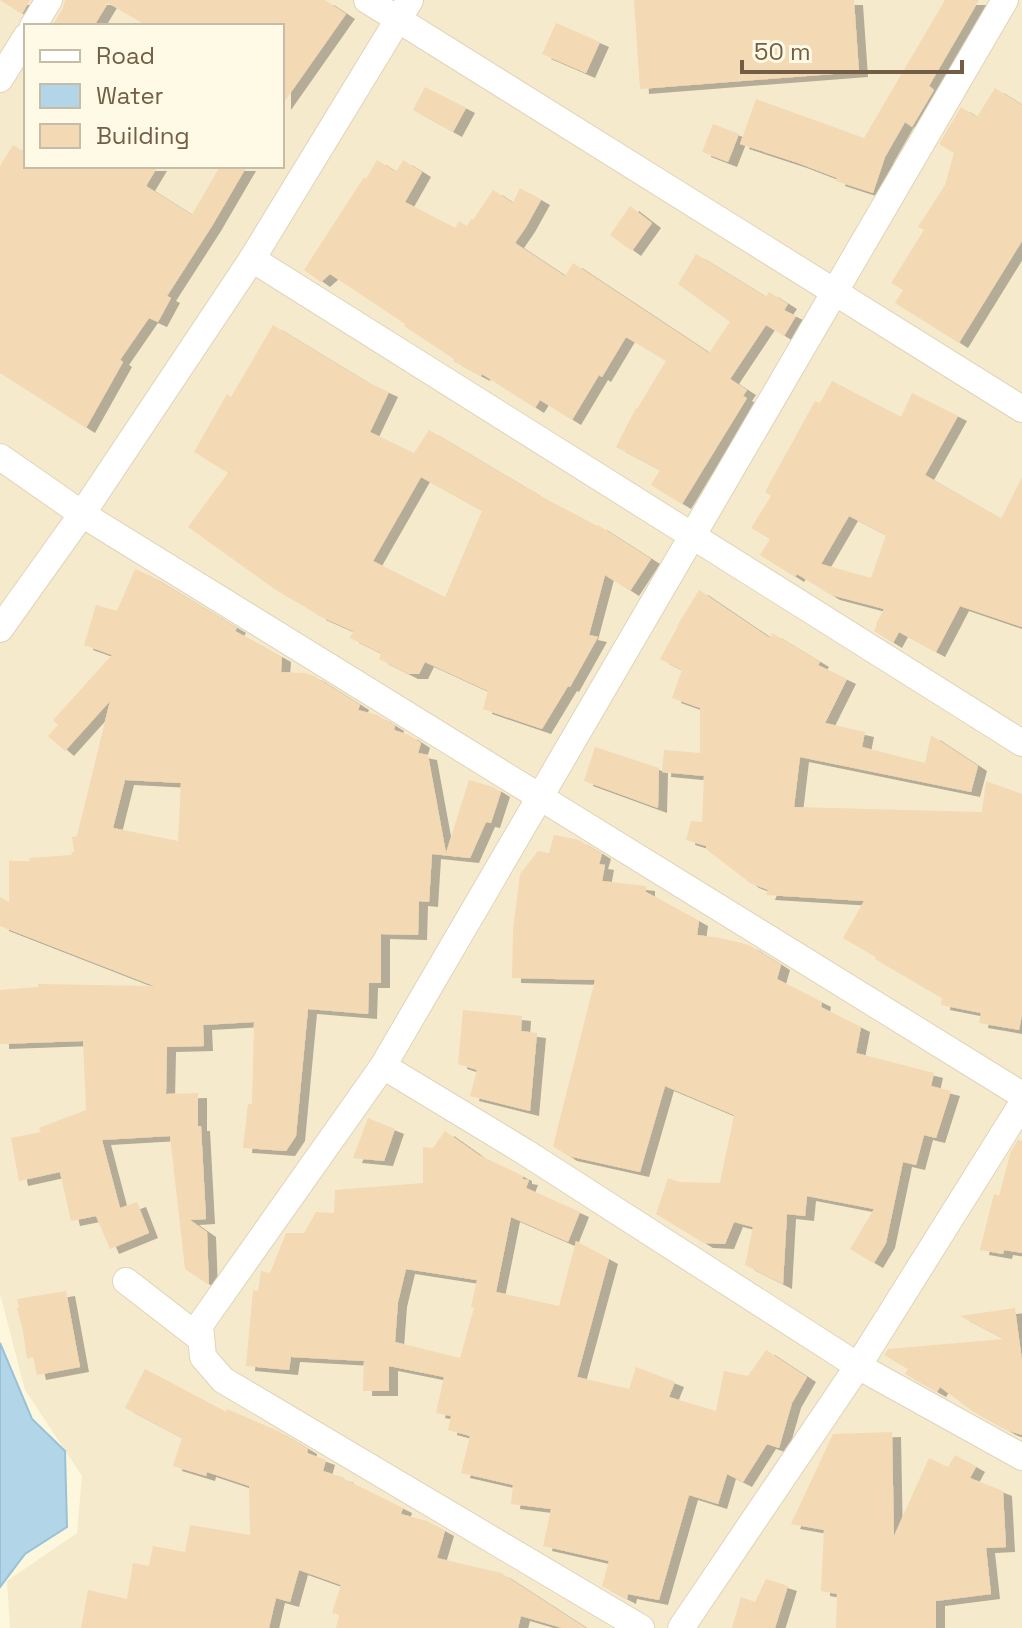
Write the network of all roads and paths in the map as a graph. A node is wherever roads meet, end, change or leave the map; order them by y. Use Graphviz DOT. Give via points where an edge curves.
graph roads {
  1 [pos="49,0"];
  2 [pos="367,0"];
  3 [pos="1005,0"];
  4 [pos="404,10"];
  5 [pos="34,24"];
  6 [pos="24,40"];
  7 [pos="0,79"];
  8 [pos="252,259"];
  9 [pos="835,292"];
  10 [pos="1022,409"];
  11 [pos="0,457"];
  12 [pos="82,514"];
  13 [pos="692,536"];
  14 [pos="0,629"];
  15 [pos="1022,743"];
  16 [pos="540,797"];
  17 [pos="383,1066"];
  18 [pos="1022,1095"];
  19 [pos="1022,1104"];
  20 [pos="126,1281"];
  21 [pos="201,1339"];
  22 [pos="858,1366"];
  23 [pos="1022,1457"];
  24 [pos="641,1628"];
  25 [pos="681,1628"];
  1 -- 5 [label="street"];
  2 -- 4 [label="street"];
  3 -- 9 [label="street"];
  4 -- 8 [label="street"];
  4 -- 9 [label="street"];
  6 -- 7 [label="street"];
  8 -- 12 [label="street"];
  8 -- 13 [label="street"];
  9 -- 10 [label="street"];
  9 -- 13 [label="street"];
  11 -- 12 [label="street"];
  12 -- 14 [label="street"];
  12 -- 16 [label="street"];
  13 -- 15 [label="street"];
  13 -- 16 [label="street"];
  16 -- 17 [label="street"];
  16 -- 18 [label="street"];
  17 -- 21 [label="street" via="200,1325"];
  17 -- 22 [label="street"];
  19 -- 22 [label="street"];
  20 -- 21 [label="street"];
  21 -- 24 [label="street" via="203,1357 223,1380"];
  22 -- 23 [label="street"];
  22 -- 25 [label="street"];
}
